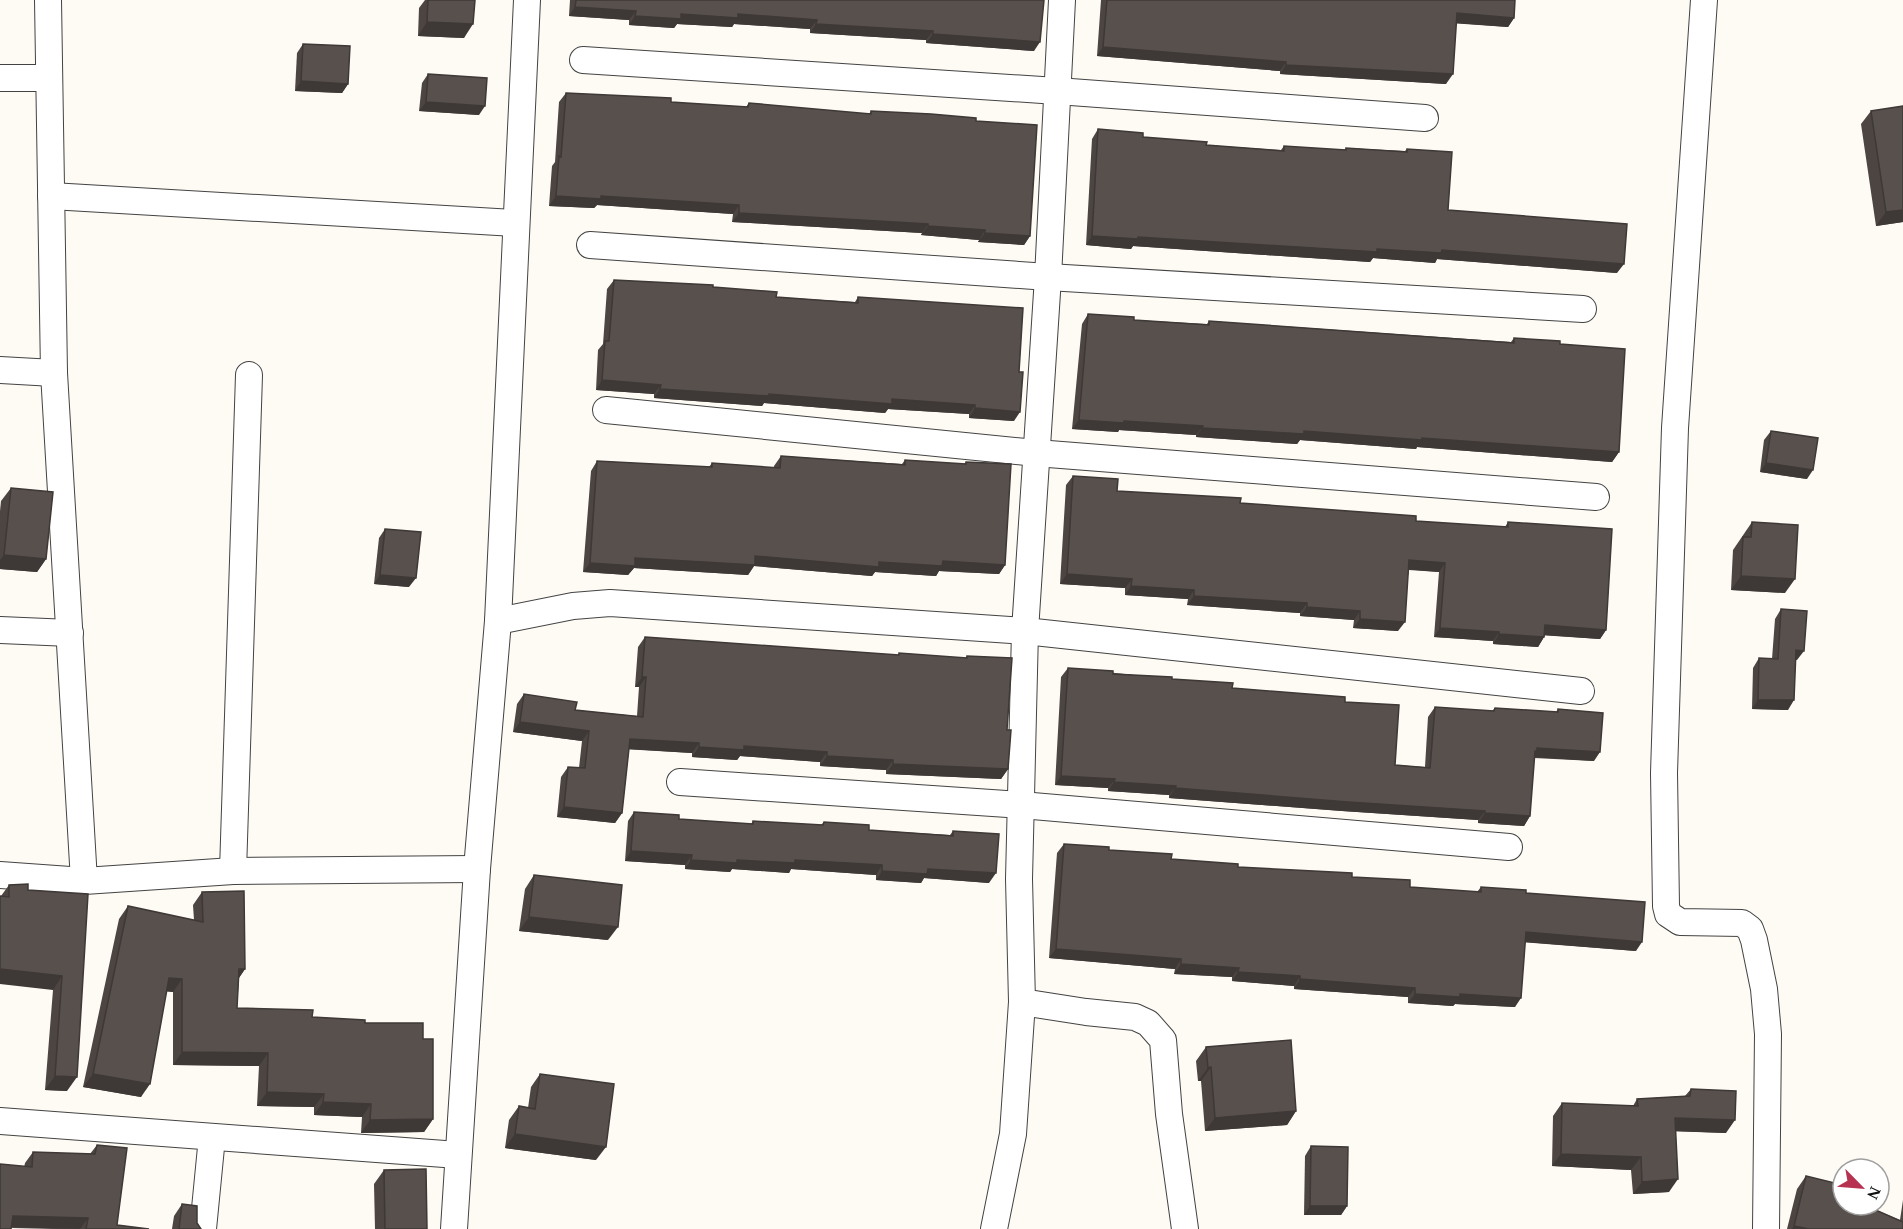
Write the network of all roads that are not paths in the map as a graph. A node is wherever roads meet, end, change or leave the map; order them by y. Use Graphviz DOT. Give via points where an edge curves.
graph roads {
  1 [pos="48,0"];
  2 [pos="527,0"];
  3 [pos="1062,0"];
  4 [pos="1704,0"];
  5 [pos="583,60"];
  6 [pos="0,78"];
  7 [pos="49,78"];
  8 [pos="1057,91"];
  9 [pos="1425,118"];
  10 [pos="51,196"];
  11 [pos="516,223"];
  12 [pos="590,245"];
  13 [pos="1047,277"];
  14 [pos="1583,309"];
  15 [pos="0,370"];
  16 [pos="54,374"];
  17 [pos="249,375"];
  18 [pos="606,410"];
  19 [pos="1036,453"];
  20 [pos="1596,496"];
  21 [pos="498,621"];
  22 [pos="0,630"];
  23 [pos="1025,631"];
  24 [pos="70,633"];
  25 [pos="1581,691"];
  26 [pos="680,782"];
  27 [pos="1021,805"];
  28 [pos="1509,847"];
  29 [pos="477,869"];
  30 [pos="232,871"];
  31 [pos="0,875"];
  32 [pos="84,881"];
  33 [pos="1022,1002"];
  34 [pos="0,1120"];
  35 [pos="212,1137"];
  36 [pos="458,1155"];
  37 [pos="203,1229"];
  38 [pos="454,1229"];
  39 [pos="994,1229"];
  40 [pos="1185,1229"];
  41 [pos="1766,1229"];
  1 -- 7 [label="street"];
  2 -- 11 [label="street"];
  3 -- 8 [label="street"];
  4 -- 41 [label="street" via="1675,428 1664,773 1666,906 1668,914 1680,922 1742,923 1750,929 1754,940 1768,1034"];
  5 -- 8 [label="street"];
  6 -- 7 [label="street"];
  7 -- 10 [label="street"];
  8 -- 9 [label="street"];
  8 -- 13 [label="street"];
  10 -- 11 [label="street"];
  10 -- 16 [label="street"];
  11 -- 21 [label="street"];
  12 -- 13 [label="street"];
  13 -- 14 [label="street"];
  13 -- 19 [label="street"];
  15 -- 16 [label="street"];
  16 -- 24 [label="street"];
  17 -- 30 [label="street"];
  18 -- 19 [label="street"];
  19 -- 20 [label="street"];
  19 -- 23 [label="street"];
  21 -- 23 [label="street" via="610,603"];
  21 -- 29 [label="street"];
  22 -- 24 [label="street"];
  23 -- 25 [label="street"];
  23 -- 27 [label="street"];
  24 -- 32 [label="street"];
  26 -- 27 [label="street"];
  27 -- 28 [label="street"];
  27 -- 33 [label="street"];
  29 -- 30 [label="street"];
  29 -- 36 [label="street"];
  30 -- 32 [label="street"];
  31 -- 32 [label="street"];
  33 -- 39 [label="street" via="1013,1134"];
  33 -- 40 [label="street" via="1135,1017 1158,1032 1163,1040"];
  34 -- 35 [label="street"];
  35 -- 36 [label="street"];
  35 -- 37 [label="street"];
  36 -- 38 [label="street"];
}
